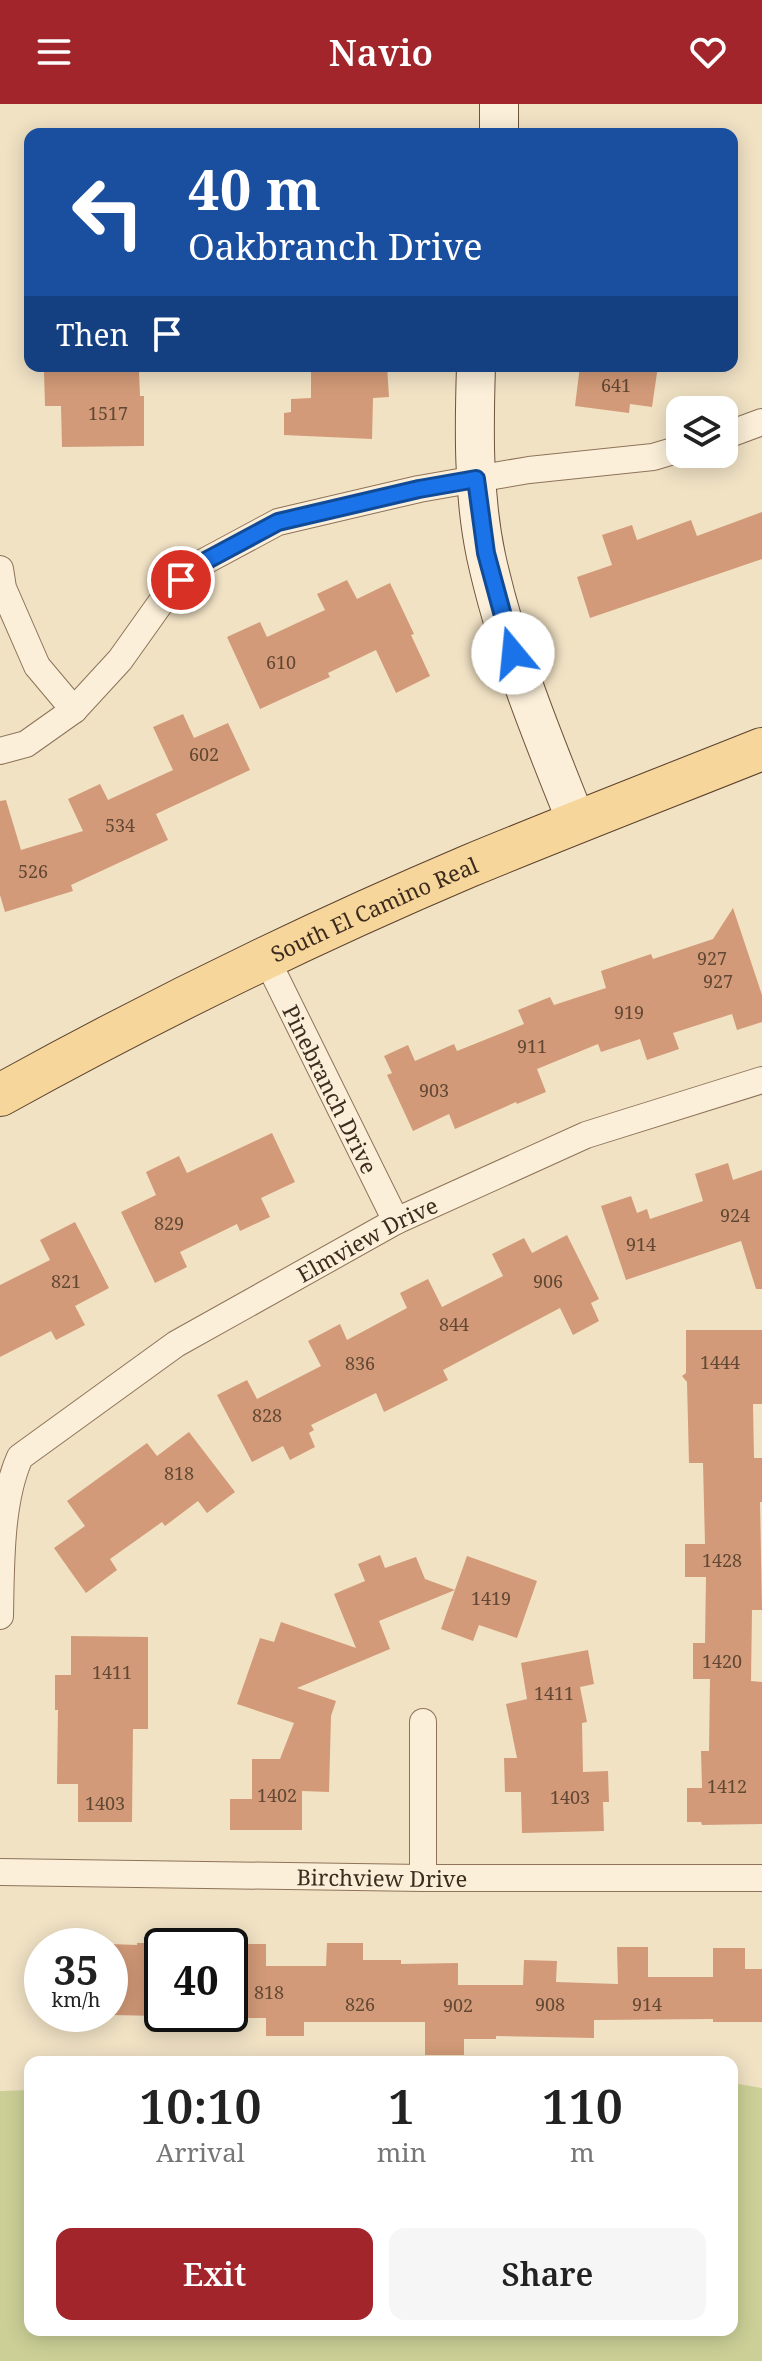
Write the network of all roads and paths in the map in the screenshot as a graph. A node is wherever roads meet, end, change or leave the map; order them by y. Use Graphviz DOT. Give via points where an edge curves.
graph roads {
  1 [pos="499,104"];
  2 [pos="499,128"];
  3 [pos="476,372"];
  4 [pos="762,422"];
  5 [pos="738,431"];
  6 [pos="666,453"];
  7 [pos="476,479"];
  8 [pos="0,569"];
  9 [pos="74,710"];
  10 [pos="762,749"];
  11 [pos="0,751"];
  12 [pos="577,823"];
  13 [pos="266,958"];
  14 [pos="762,1080"];
  15 [pos="0,1095"];
  16 [pos="396,1221"];
  17 [pos="0,1616"];
  18 [pos="423,1722"];
  19 [pos="0,1872"];
  20 [pos="423,1878"];
  21 [pos="762,1878"];
  1 -- 2 [label="street"];
  3 -- 7 [label="street"];
  4 -- 5 [label="street"];
  6 -- 7 [label="street"];
  7 -- 9 [label="street" via="278,522 196,566 167,594 120,660"];
  7 -- 12 [label="street" via="486,553 504,624"];
  8 -- 9 [label="street" via="37,666"];
  9 -- 11 [label="street" via="26,744"];
  10 -- 12 [label="main road, South El Camino Real"];
  12 -- 13 [label="main road, South El Camino Real"];
  13 -- 15 [label="main road, South El Camino Real"];
  13 -- 16 [label="street, Pinebranch Drive"];
  14 -- 16 [label="street, Elmview Drive" via="586,1135"];
  16 -- 17 [label="street, Elmview Drive" via="176,1344 20,1457 2,1510"];
  18 -- 20 [label="street"];
  19 -- 20 [label="street, Birchview Drive"];
  20 -- 21 [label="street, Birchview Drive"];
}
